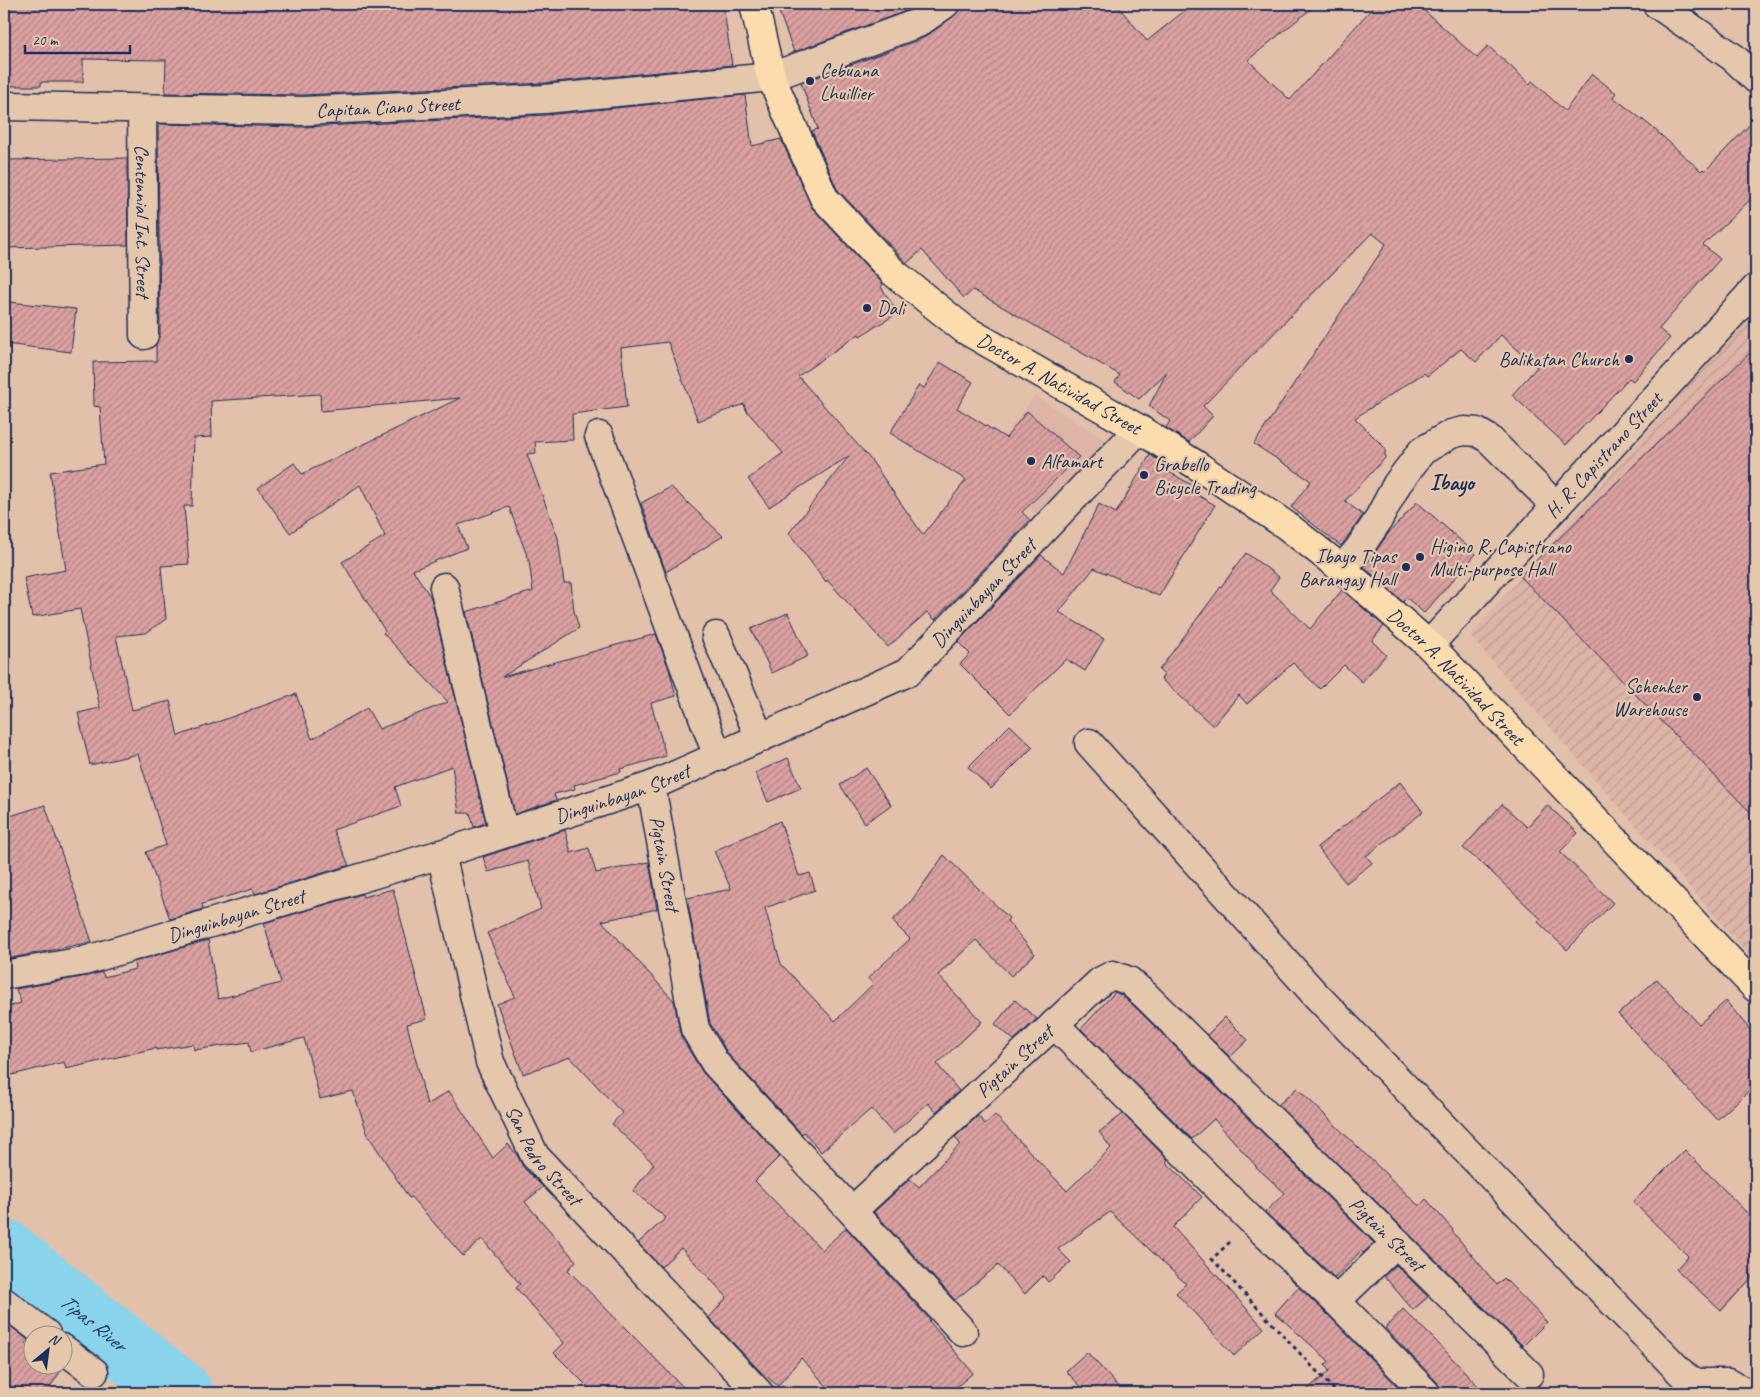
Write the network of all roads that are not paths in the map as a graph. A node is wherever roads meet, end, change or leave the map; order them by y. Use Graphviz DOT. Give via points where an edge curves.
graph roads {
  1 [pos="754,4"];
  2 [pos="944,4"];
  3 [pos="1657,4"];
  4 [pos="772,77"];
  5 [pos="1756,79"];
  6 [pos="4,106"];
  7 [pos="142,108"];
  8 [pos="1756,288"];
  9 [pos="144,335"];
  10 [pos="1139,429"];
  11 [pos="598,436"];
  12 [pos="1556,506"];
  13 [pos="1342,569"];
  14 [pos="444,587"];
  15 [pos="716,636"];
  16 [pos="1429,645"];
  17 [pos="760,738"];
  18 [pos="1089,743"];
  19 [pos="718,756"];
  20 [pos="651,786"];
  21 [pos="504,833"];
  22 [pos="441,854"];
  23 [pos="4,975"];
  24 [pos="1756,988"];
  25 [pos="1054,1024"];
  26 [pos="852,1211"];
  27 [pos="1397,1242"];
  28 [pos="1336,1301"];
  29 [pos="4,1302"];
  30 [pos="33,1324"];
  31 [pos="963,1332"];
  32 [pos="72,1356"];
  33 [pos="94,1372"];
  34 [pos="1529,1374"];
  35 [pos="1687,1388"];
  36 [pos="759,1393"];
  37 [pos="1426,1393"];
  38 [pos="1746,1393"];
  1 -- 4 [label="main road, Doctor A. Natividad Street"];
  2 -- 4 [label="street, Capitan Ciano Street" via="918,22"];
  3 -- 5 [label="street" via="1734,58"];
  4 -- 7 [label="street, Capitan Ciano Street" via="546,98 304,111"];
  4 -- 10 [label="main road, Doctor A. Natividad Street" via="824,198 893,272 964,329"];
  6 -- 7 [label="street, Capitan Ciano Street"];
  7 -- 9 [label="street, Centennial Int. Street"];
  8 -- 12 [label="street, H. R. Capistrano Street"];
  10 -- 13 [label="main road, Doctor A. Natividad Street" via="1287,526"];
  10 -- 17 [label="street, Dinguinbayan Street" via="908,672"];
  11 -- 19 [label="street"];
  12 -- 13 [label="street" via="1489,439 1477,432 1450,434 1422,452 1397,484 1378,522"];
  12 -- 16 [label="street, H. R. Capistrano Street"];
  13 -- 16 [label="main road, Doctor A. Natividad Street"];
  14 -- 21 [label="street"];
  15 -- 17 [label="street"];
  16 -- 24 [label="main road, Doctor A. Natividad Street"];
  17 -- 19 [label="street, Dinguinbayan Street"];
  18 -- 35 [label="street" via="1314,993"];
  19 -- 20 [label="street, Dinguinbayan Street"];
  20 -- 21 [label="street, Dinguinbayan Street"];
  20 -- 26 [label="street, Pigtain Street" via="695,1029 715,1063"];
  21 -- 22 [label="street, Dinguinbayan Street"];
  22 -- 23 [label="street, Dinguinbayan Street" via="84,961"];
  22 -- 36 [label="street, San Pedro Street" via="490,1062 534,1156"];
  25 -- 26 [label="street, Pigtain Street"];
  25 -- 27 [label="street, Pigtain Street" via="1101,981 1114,975 1128,981"];
  25 -- 28 [label="street"];
  26 -- 31 [label="street"];
  27 -- 28 [label="street"];
  27 -- 34 [label="street, Pigtain Street"];
  28 -- 37 [label="street"];
  29 -- 30 [label="street"];
  32 -- 33 [label="street"];
  35 -- 38 [label="street" via="1729,1383"];
}
